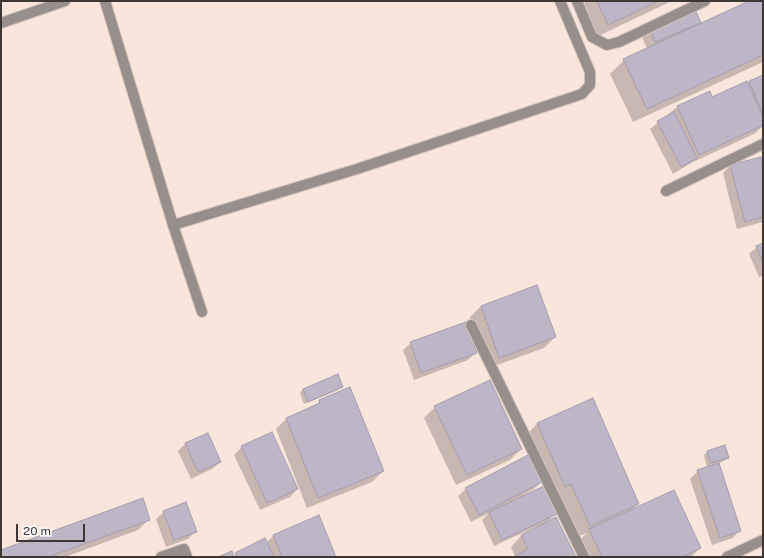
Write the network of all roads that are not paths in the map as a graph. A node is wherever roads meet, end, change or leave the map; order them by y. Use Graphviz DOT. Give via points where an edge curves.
graph roads {
  1 [pos="65,1"];
  2 [pos="104,1"];
  3 [pos="560,1"];
  4 [pos="577,1"];
  5 [pos="705,1"];
  6 [pos="1,23"];
  7 [pos="763,144"];
  8 [pos="666,190"];
  9 [pos="173,225"];
  10 [pos="202,312"];
  11 [pos="471,325"];
  12 [pos="763,540"];
  13 [pos="161,557"];
  14 [pos="187,557"];
  15 [pos="584,557"];
  16 [pos="727,557"];
  1 -- 6 [label="street"];
  2 -- 9 [label="street"];
  3 -- 9 [label="street" via="590,72 590,85 582,94 357,169"];
  4 -- 5 [label="street" via="592,37 607,45 619,42"];
  7 -- 8 [label="street"];
  9 -- 10 [label="street"];
  11 -- 15 [label="street"];
  12 -- 16 [label="street"];
  13 -- 14 [label="street" via="184,549"];
}
